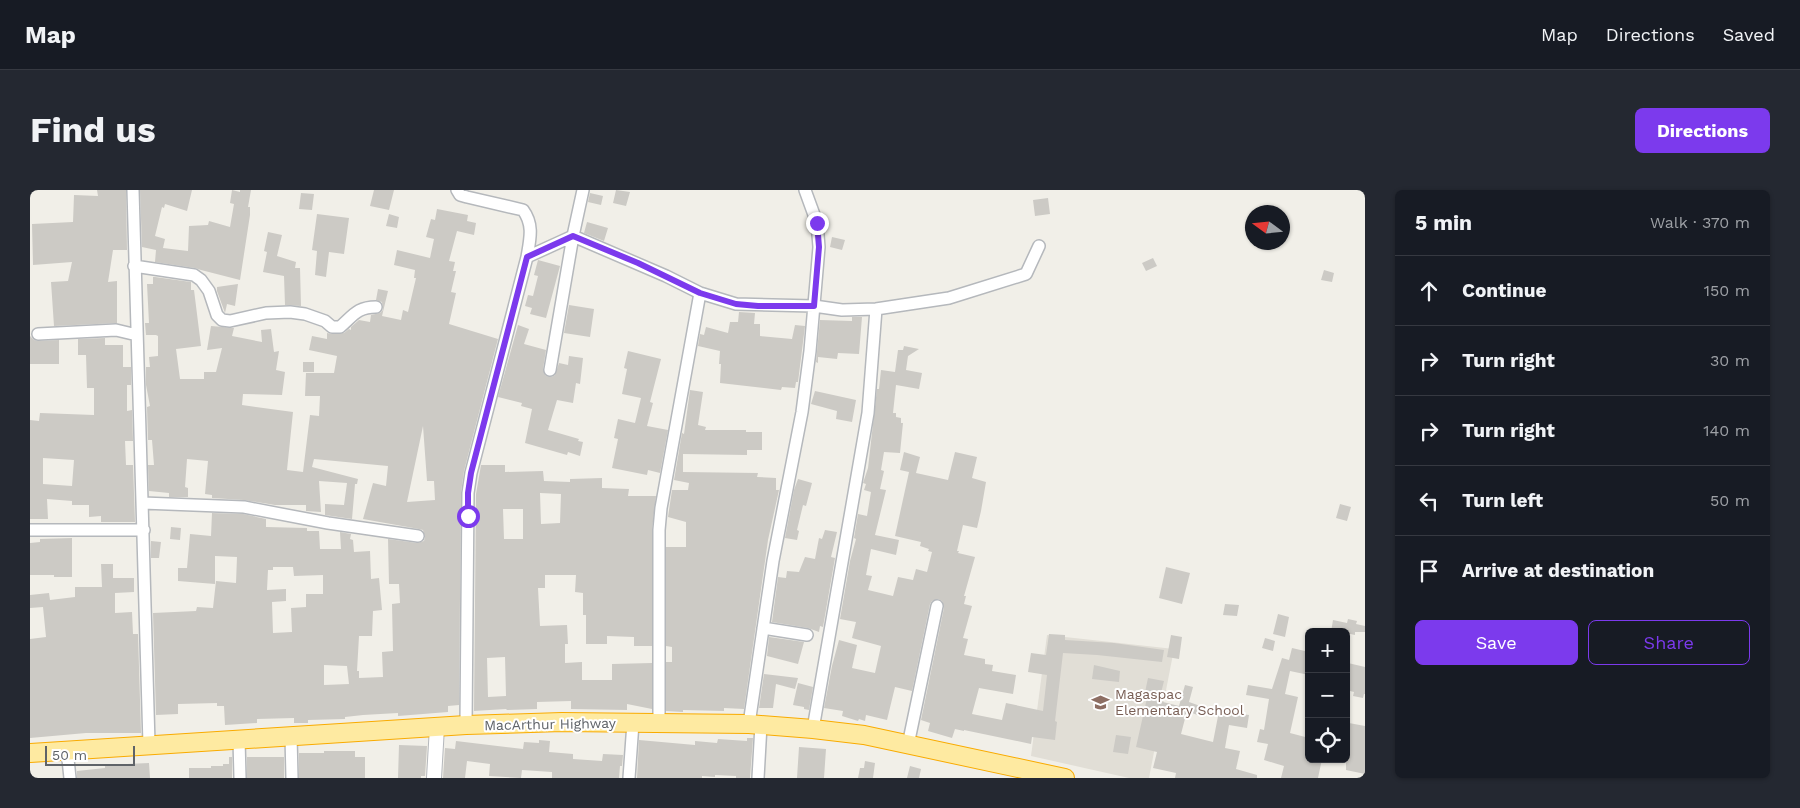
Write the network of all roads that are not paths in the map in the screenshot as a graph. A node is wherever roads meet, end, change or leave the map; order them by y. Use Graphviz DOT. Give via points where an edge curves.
graph roads {
  1 [pos="133,190"];
  2 [pos="457,190"];
  3 [pos="583,190"];
  4 [pos="805,190"];
  5 [pos="573,236"];
  6 [pos="1039,246"];
  7 [pos="527,257"];
  8 [pos="134,266"];
  9 [pos="700,293"];
  10 [pos="814,306"];
  11 [pos="376,307"];
  12 [pos="876,309"];
  13 [pos="38,334"];
  14 [pos="137,336"];
  15 [pos="550,370"];
  16 [pos="143,503"];
  17 [pos="30,530"];
  18 [pos="144,530"];
  19 [pos="418,536"];
  20 [pos="938,606"];
  21 [pos="763,628"];
  22 [pos="807,635"];
  23 [pos="633,723"];
  24 [pos="659,724"];
  25 [pos="754,725"];
  26 [pos="466,726"];
  27 [pos="436,727"];
  28 [pos="813,729"];
  29 [pos="291,736"];
  30 [pos="239,739"];
  31 [pos="149,744"];
  32 [pos="908,745"];
  33 [pos="67,750"];
  34 [pos="30,753"];
  35 [pos="70,778"];
  36 [pos="240,778"];
  37 [pos="292,778"];
  38 [pos="434,778"];
  39 [pos="628,778"];
  40 [pos="758,778"];
  41 [pos="1065,778"];
  1 -- 8 [label="street"];
  2 -- 7 [label="street" via="460,195 523,210 531,231"];
  3 -- 5 [label="street"];
  4 -- 10 [label="street" via="817,223 819,247"];
  5 -- 7 [label="street"];
  5 -- 9 [label="street"];
  5 -- 15 [label="street"];
  6 -- 12 [label="street" via="1026,274 949,298"];
  7 -- 26 [label="street" via="468,493"];
  8 -- 11 [label="street" via="194,274 209,291 216,315 222,320 290,312 340,327 361,309"];
  8 -- 14 [label="street"];
  9 -- 10 [label="street" via="736,304"];
  9 -- 24 [label="street" via="661,508"];
  10 -- 12 [label="street" via="842,310"];
  10 -- 21 [label="street" via="802,412"];
  12 -- 28 [label="street" via="868,413"];
  13 -- 14 [label="street" via="116,330"];
  14 -- 16 [label="street"];
  16 -- 18 [label="street"];
  16 -- 19 [label="street" via="244,507"];
  17 -- 18 [label="street"];
  18 -- 31 [label="street"];
  20 -- 32 [label="street"];
  21 -- 22 [label="street"];
  21 -- 25 [label="street"];
  23 -- 24 [label="highway, MacArthur Highway"];
  23 -- 26 [label="highway, MacArthur Highway"];
  23 -- 39 [label="street"];
  24 -- 25 [label="highway, MacArthur Highway"];
  25 -- 28 [label="highway, MacArthur Highway"];
  25 -- 40 [label="street"];
  26 -- 27 [label="highway, MacArthur Highway"];
  27 -- 29 [label="highway, MacArthur Highway"];
  27 -- 38 [label="street"];
  28 -- 32 [label="highway, MacArthur Highway" via="864,735"];
  29 -- 30 [label="highway, MacArthur Highway"];
  29 -- 37 [label="street"];
  30 -- 31 [label="highway, MacArthur Highway"];
  30 -- 36 [label="street"];
  31 -- 33 [label="highway, MacArthur Highway"];
  32 -- 41 [label="highway, MacArthur Highway"];
  33 -- 34 [label="highway, MacArthur Highway"];
  33 -- 35 [label="street"];
}
